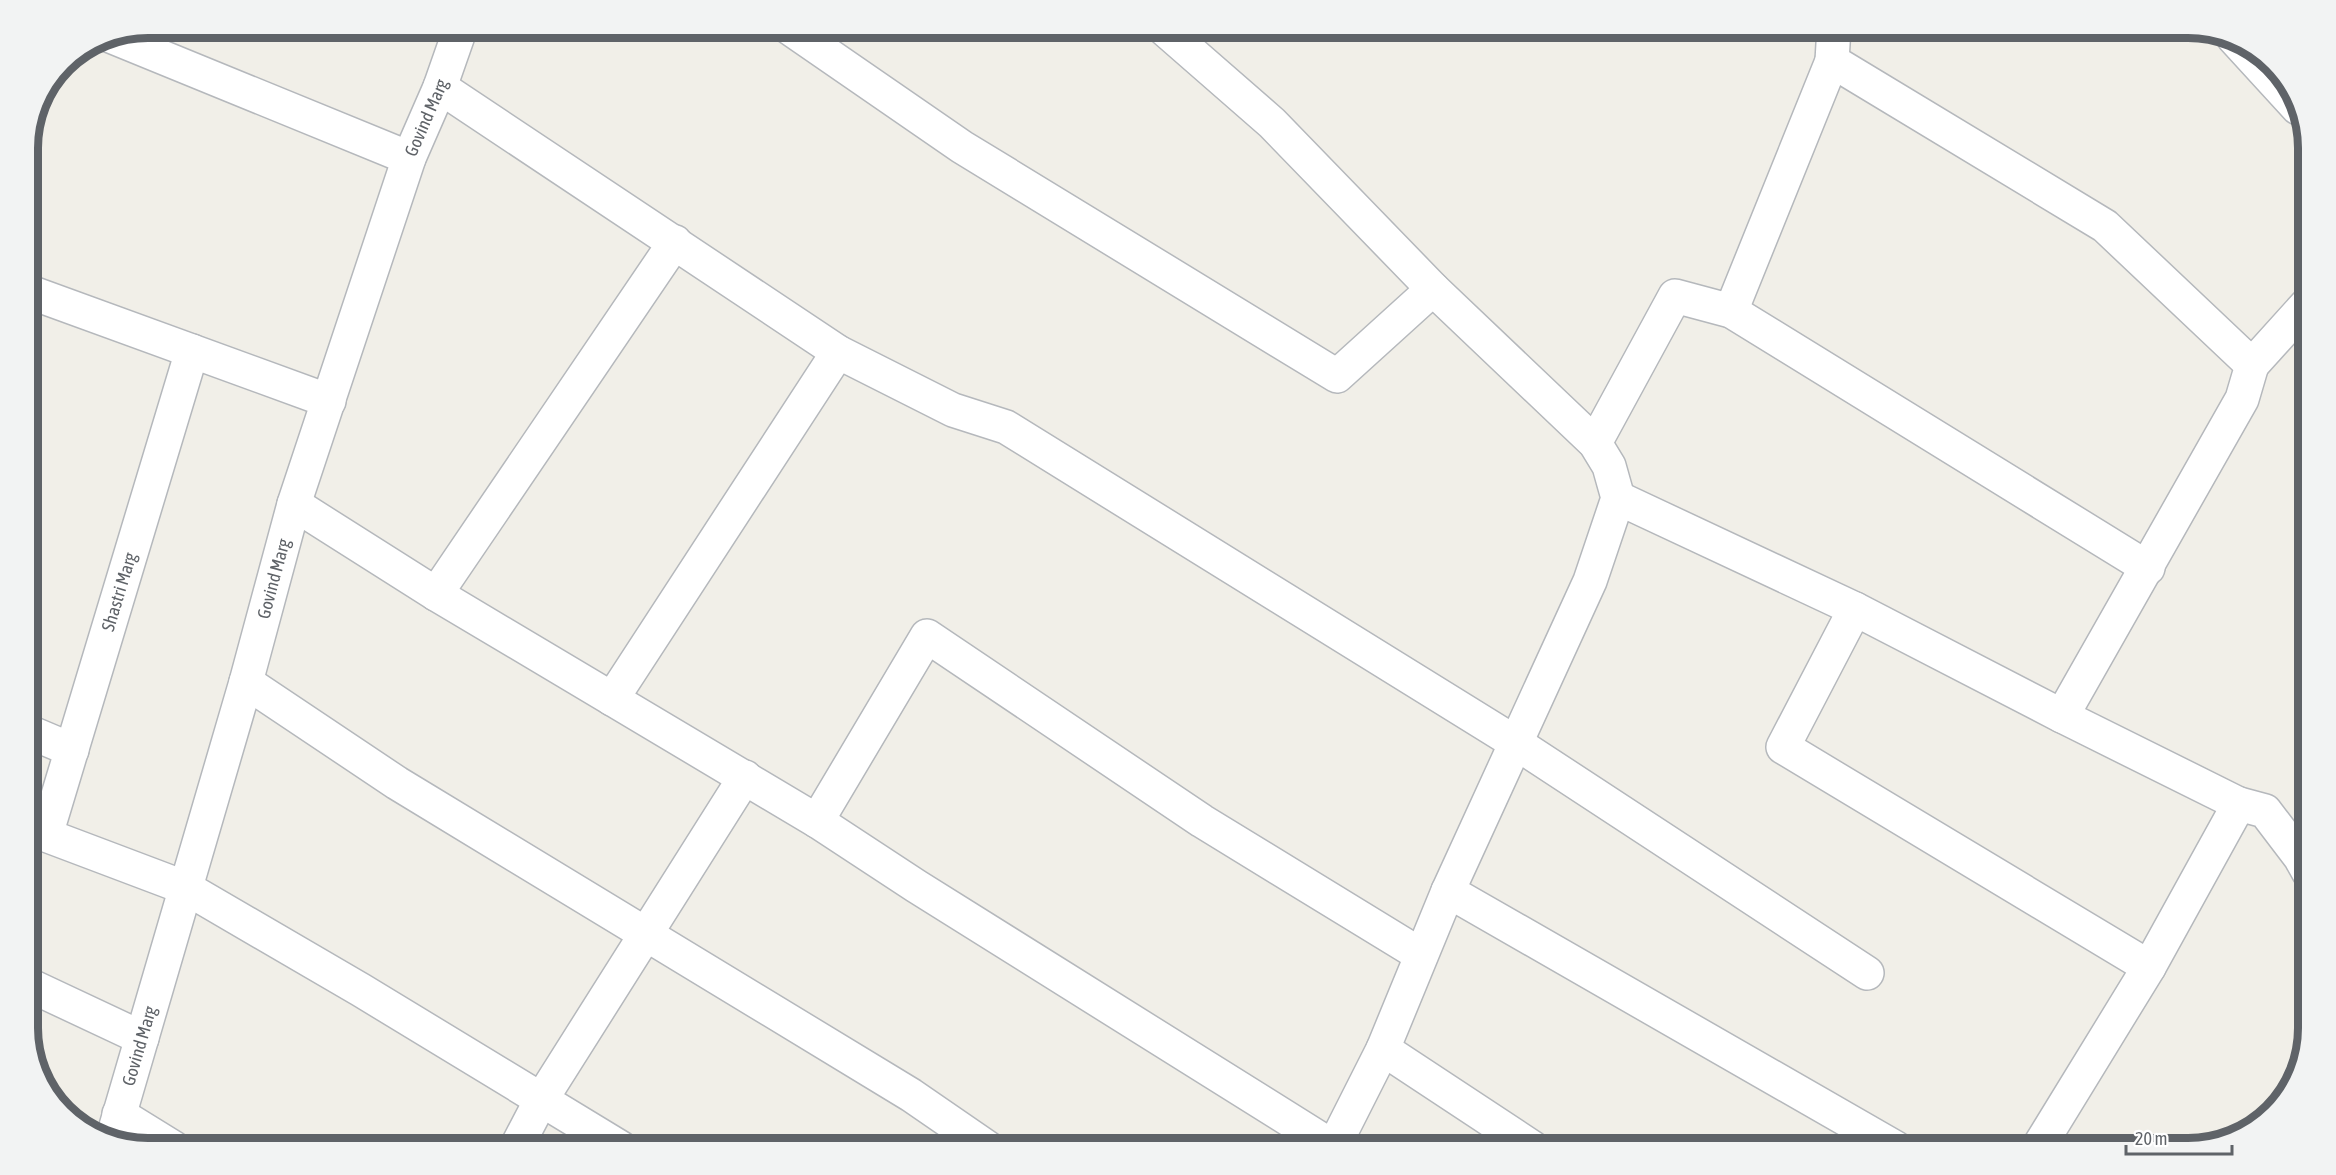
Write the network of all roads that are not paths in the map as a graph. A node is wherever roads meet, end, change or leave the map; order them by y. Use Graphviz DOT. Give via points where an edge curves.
graph roads {
  1 [pos="457,38"];
  2 [pos="804,38"];
  3 [pos="1175,38"];
  4 [pos="1833,38"];
  5 [pos="122,41"];
  6 [pos="2252,57"];
  7 [pos="1832,61"];
  8 [pos="440,87"];
  9 [pos="2283,92"];
  10 [pos="409,158"];
  11 [pos="675,242"];
  12 [pos="1433,289"];
  13 [pos="38,295"];
  14 [pos="1731,311"];
  15 [pos="2298,314"];
  16 [pos="192,351"];
  17 [pos="838,352"];
  18 [pos="2252,364"];
  19 [pos="329,401"];
  20 [pos="1595,443"];
  21 [pos="1618,498"];
  22 [pos="294,504"];
  23 [pos="2148,568"];
  24 [pos="436,594"];
  25 [pos="1856,609"];
  26 [pos="246,682"];
  27 [pos="612,699"];
  28 [pos="2062,716"];
  29 [pos="38,736"];
  30 [pos="1516,743"];
  31 [pos="72,750"];
  32 [pos="745,777"];
  33 [pos="2239,804"];
  34 [pos="817,821"];
  35 [pos="38,829"];
  36 [pos="38,831"];
  37 [pos="2298,854"];
  38 [pos="186,888"];
  39 [pos="1449,891"];
  40 [pos="647,935"];
  41 [pos="1421,955"];
  42 [pos="2149,967"];
  43 [pos="1867,973"];
  44 [pos="38,989"];
  45 [pos="142,1038"];
  46 [pos="1383,1049"];
  47 [pos="542,1100"];
  48 [pos="115,1127"];
  49 [pos="145,1138"];
  50 [pos="521,1138"];
  51 [pos="605,1138"];
  52 [pos="973,1138"];
  53 [pos="1319,1138"];
  54 [pos="1338,1138"];
  55 [pos="1518,1138"];
  56 [pos="1879,1138"];
  57 [pos="2044,1138"];
  1 -- 8 [label="street, Govind Marg"];
  2 -- 12 [label="street" via="962,147 1337,376"];
  3 -- 12 [label="street" via="1272,123"];
  4 -- 7 [label="street"];
  5 -- 10 [label="street"];
  6 -- 9 [label="street"];
  7 -- 14 [label="street"];
  7 -- 18 [label="street" via="2105,226"];
  8 -- 10 [label="street, Govind Marg"];
  8 -- 11 [label="street"];
  10 -- 19 [label="street, Govind Marg"];
  11 -- 17 [label="street"];
  11 -- 24 [label="street"];
  12 -- 20 [label="street"];
  13 -- 16 [label="street"];
  14 -- 20 [label="street" via="1675,296"];
  14 -- 23 [label="street"];
  15 -- 18 [label="street"];
  16 -- 19 [label="street"];
  16 -- 31 [label="street, Shastri Marg"];
  17 -- 27 [label="street"];
  17 -- 30 [label="street" via="953,410 1006,427"];
  18 -- 23 [label="street" via="2242,399"];
  19 -- 22 [label="street, Govind Marg"];
  20 -- 21 [label="street" via="1609,466"];
  21 -- 25 [label="street"];
  21 -- 30 [label="street" via="1590,581"];
  22 -- 24 [label="street"];
  22 -- 26 [label="street, Govind Marg"];
  23 -- 28 [label="street"];
  24 -- 27 [label="street"];
  25 -- 28 [label="street"];
  25 -- 42 [label="street" via="1783,747"];
  26 -- 38 [label="street, Govind Marg"];
  26 -- 40 [label="street" via="397,783"];
  27 -- 32 [label="street"];
  28 -- 33 [label="street"];
  29 -- 31 [label="street"];
  30 -- 39 [label="street"];
  30 -- 43 [label="street"];
  31 -- 35 [label="street, Shastri Marg"];
  32 -- 34 [label="street"];
  32 -- 40 [label="street"];
  33 -- 37 [label="street" via="2265,811"];
  33 -- 42 [label="street"];
  34 -- 41 [label="street" via="927,636 1202,821"];
  34 -- 53 [label="street"];
  36 -- 38 [label="street"];
  38 -- 45 [label="street, Govind Marg"];
  38 -- 47 [label="street"];
  39 -- 41 [label="street"];
  39 -- 56 [label="street"];
  40 -- 47 [label="street"];
  40 -- 52 [label="street" via="911,1095"];
  41 -- 46 [label="street"];
  42 -- 57 [label="street"];
  44 -- 45 [label="street"];
  45 -- 48 [label="street, Govind Marg"];
  46 -- 54 [label="street"];
  46 -- 55 [label="street"];
  47 -- 50 [label="street"];
  47 -- 51 [label="street"];
  48 -- 49 [label="street"];
}
